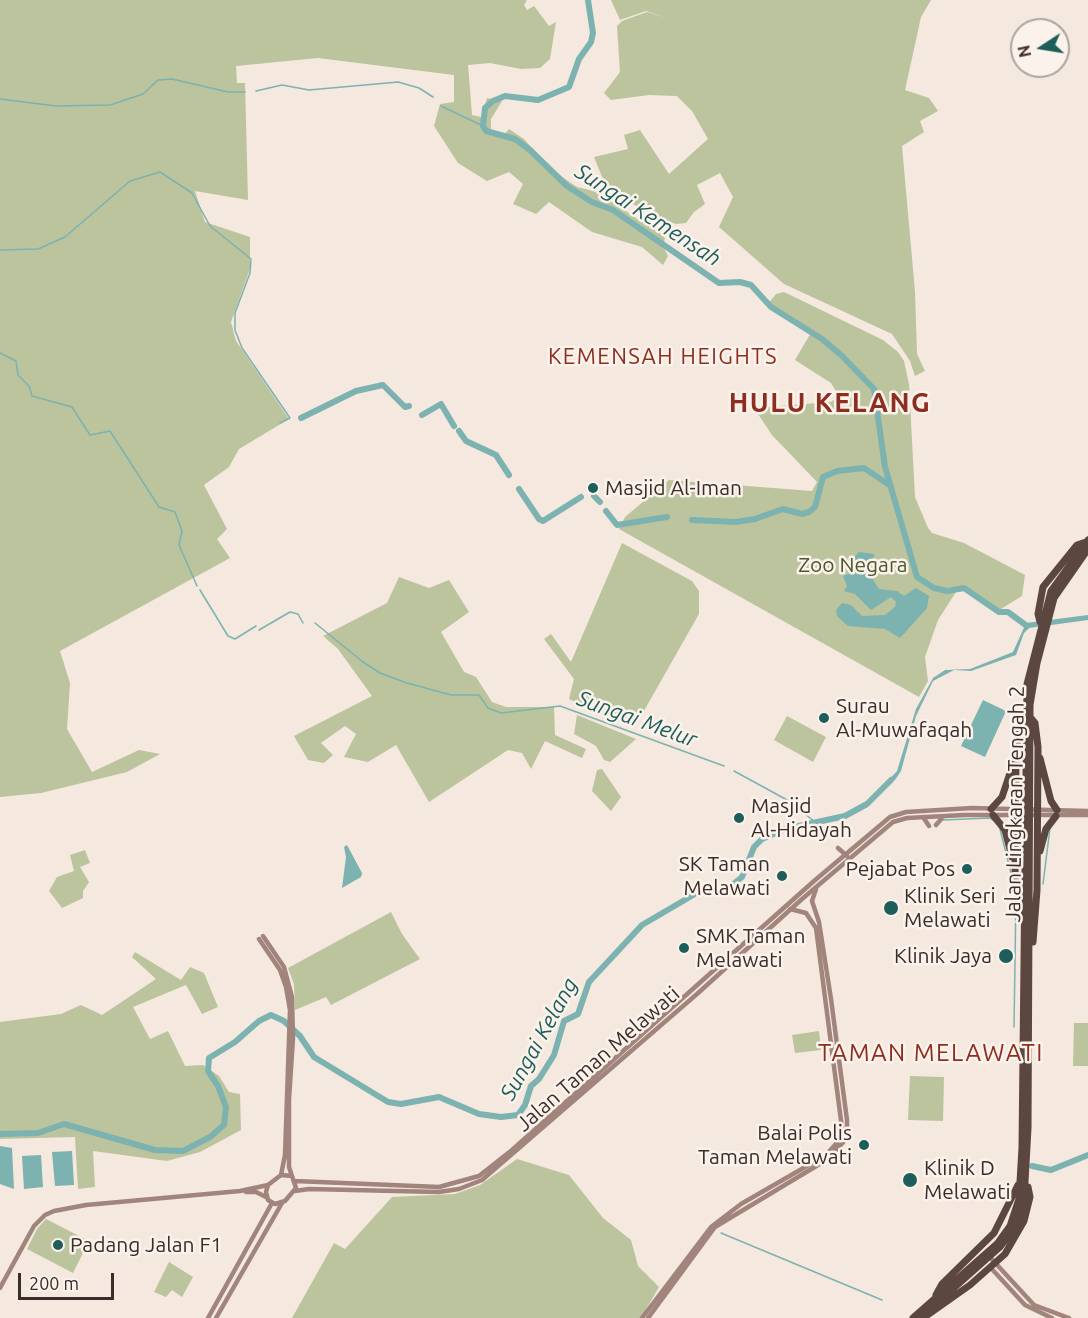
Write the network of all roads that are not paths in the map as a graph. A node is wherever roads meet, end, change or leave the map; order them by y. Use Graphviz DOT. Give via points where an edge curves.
graph roads {
  1 [pos="1088,544"];
  2 [pos="1043,615"];
  3 [pos="1041,634"];
  4 [pos="1027,716"];
  5 [pos="1038,747"];
  6 [pos="1016,755"];
  7 [pos="1038,784"];
  8 [pos="1016,794"];
  9 [pos="992,812"];
  10 [pos="1015,813"];
  11 [pos="1037,813"];
  12 [pos="1057,813"];
  13 [pos="1088,813"];
  14 [pos="945,816"];
  15 [pos="923,817"];
  16 [pos="936,825"];
  17 [pos="928,826"];
  18 [pos="1037,836"];
  19 [pos="1015,837"];
  20 [pos="1027,845"];
  21 [pos="838,848"];
  22 [pos="845,855"];
  23 [pos="853,855"];
  24 [pos="1037,863"];
  25 [pos="1015,868"];
  26 [pos="818,884"];
  27 [pos="1024,904"];
  28 [pos="790,909"];
  29 [pos="261,937"];
  30 [pos="1029,959"];
  31 [pos="836,991"];
  32 [pos="831,999"];
  33 [pos="291,1038"];
  34 [pos="280,1175"];
  35 [pos="1024,1178"];
  36 [pos="294,1179"];
  37 [pos="268,1185"];
  38 [pos="240,1191"];
  39 [pos="295,1191"];
  40 [pos="267,1198"];
  41 [pos="272,1203"];
  42 [pos="282,1203"];
  43 [pos="992,1234"];
  44 [pos="978,1249"];
  45 [pos="1005,1254"];
  46 [pos="979,1265"];
  47 [pos="994,1266"];
  48 [pos="0,1288"];
  49 [pos="936,1298"];
  50 [pos="208,1318"];
  51 [pos="216,1318"];
  52 [pos="642,1318"];
  53 [pos="648,1318"];
  54 [pos="913,1318"];
  55 [pos="920,1318"];
  56 [pos="1052,1318"];
  57 [pos="1069,1318"];
  1 -- 2 [label="highway, Jalan Lingkaran Tengah 2"];
  1 -- 2 [label="highway" via="1077,545 1043,587"];
  2 -- 3 [label="highway, Jalan Lingkaran Tengah 2"];
  2 -- 3 [label="highway, Jalan Lingkaran Tengah 2"];
  3 -- 4 [label="highway, Jalan Lingkaran Tengah 2" via="1027,684"];
  4 -- 5 [label="highway" via="1035,723"];
  4 -- 6 [label="highway" via="1019,730"];
  4 -- 20 [label="highway, Jalan Lingkaran Tengah 2"];
  5 -- 7 [label="highway"];
  5 -- 12 [label="highway"];
  6 -- 8 [label="highway"];
  6 -- 9 [label="highway" via="1002,797"];
  7 -- 8 [label="highway" via="1031,801 1023,802"];
  7 -- 11 [label="highway"];
  8 -- 10 [label="highway"];
  9 -- 10 [label="main road, Jalan Taman Melawati"];
  9 -- 14 [label="main road, Jalan Taman Melawati"];
  9 -- 22 [label="main road, Jalan Taman Melawati" via="900,813 885,820"];
  9 -- 25 [label="highway" via="1005,830"];
  10 -- 11 [label="main road, Jalan Taman Melawati"];
  10 -- 19 [label="highway"];
  11 -- 12 [label="main road, Jalan Taman Melawati"];
  11 -- 18 [label="highway"];
  12 -- 13 [label="main road, Jalan Taman Melawati"];
  12 -- 24 [label="highway" via="1046,829"];
  14 -- 15 [label="main road, Jalan Taman Melawati"];
  14 -- 16 [label="main road"];
  15 -- 17 [label="main road"];
  15 -- 23 [label="main road, Jalan Taman Melawati" via="893,822"];
  18 -- 19 [label="highway" via="1033,828 1025,825"];
  18 -- 24 [label="highway"];
  19 -- 25 [label="highway"];
  20 -- 27 [label="highway, Jalan Lingkaran Tengah 2"];
  20 -- 30 [label="highway, Jalan Lingkaran Tengah 2"];
  21 -- 22 [label="main road"];
  22 -- 23 [label="main road"];
  22 -- 36 [label="main road, Jalan Taman Melawati" via="479,1176 439,1187"];
  23 -- 26 [label="main road, Jalan Taman Melawati"];
  24 -- 30 [label="highway" via="1034,941"];
  25 -- 27 [label="highway" via="1017,890"];
  26 -- 28 [label="main road, Jalan Taman Melawati"];
  26 -- 32 [label="main road" via="812,901"];
  27 -- 35 [label="highway, Jalan Lingkaran Tengah 2"];
  28 -- 39 [label="main road, Jalan Taman Melawati" via="482,1180 439,1192"];
  28 -- 52 [label="main road" via="806,913 816,928 843,1136 826,1155 722,1217"];
  29 -- 33 [label="main road" via="286,987"];
  30 -- 35 [label="highway, Jalan Lingkaran Tengah 2"];
  31 -- 32 [label="main road"];
  32 -- 53 [label="main road" via="848,1131 844,1142 828,1160 715,1227"];
  33 -- 34 [label="main road" via="285,1155"];
  33 -- 36 [label="main road" via="289,1110"];
  34 -- 36 [label="main road"];
  34 -- 37 [label="main road"];
  35 -- 43 [label="highway"];
  35 -- 45 [label="highway" via="1030,1197 1028,1210"];
  35 -- 46 [label="highway, Jalan Lingkaran Tengah 2" via="1010,1226"];
  35 -- 46 [label="highway, Jalan Lingkaran Tengah 2" via="1021,1211 1005,1241"];
  36 -- 39 [label="main road"];
  37 -- 38 [label="main road"];
  37 -- 40 [label="main road"];
  38 -- 40 [label="main road" via="256,1192"];
  38 -- 48 [label="main road" via="54,1211 34,1226"];
  39 -- 42 [label="main road"];
  40 -- 41 [label="main road"];
  41 -- 42 [label="main road"];
  41 -- 50 [label="main road"];
  42 -- 51 [label="main road"];
  43 -- 44 [label="highway"];
  43 -- 45 [label="highway" via="992,1244"];
  44 -- 47 [label="main road"];
  44 -- 49 [label="highway" via="942,1284"];
  45 -- 47 [label="highway"];
  46 -- 49 [label="highway, Jalan Lingkaran Tengah 2"];
  46 -- 55 [label="highway, Jalan Lingkaran Tengah 2"];
  47 -- 55 [label="highway" via="933,1313"];
  47 -- 56 [label="main road" via="1031,1309"];
  47 -- 57 [label="main road" via="1034,1305"];
  49 -- 54 [label="highway, Jalan Lingkaran Tengah 2"];
}
